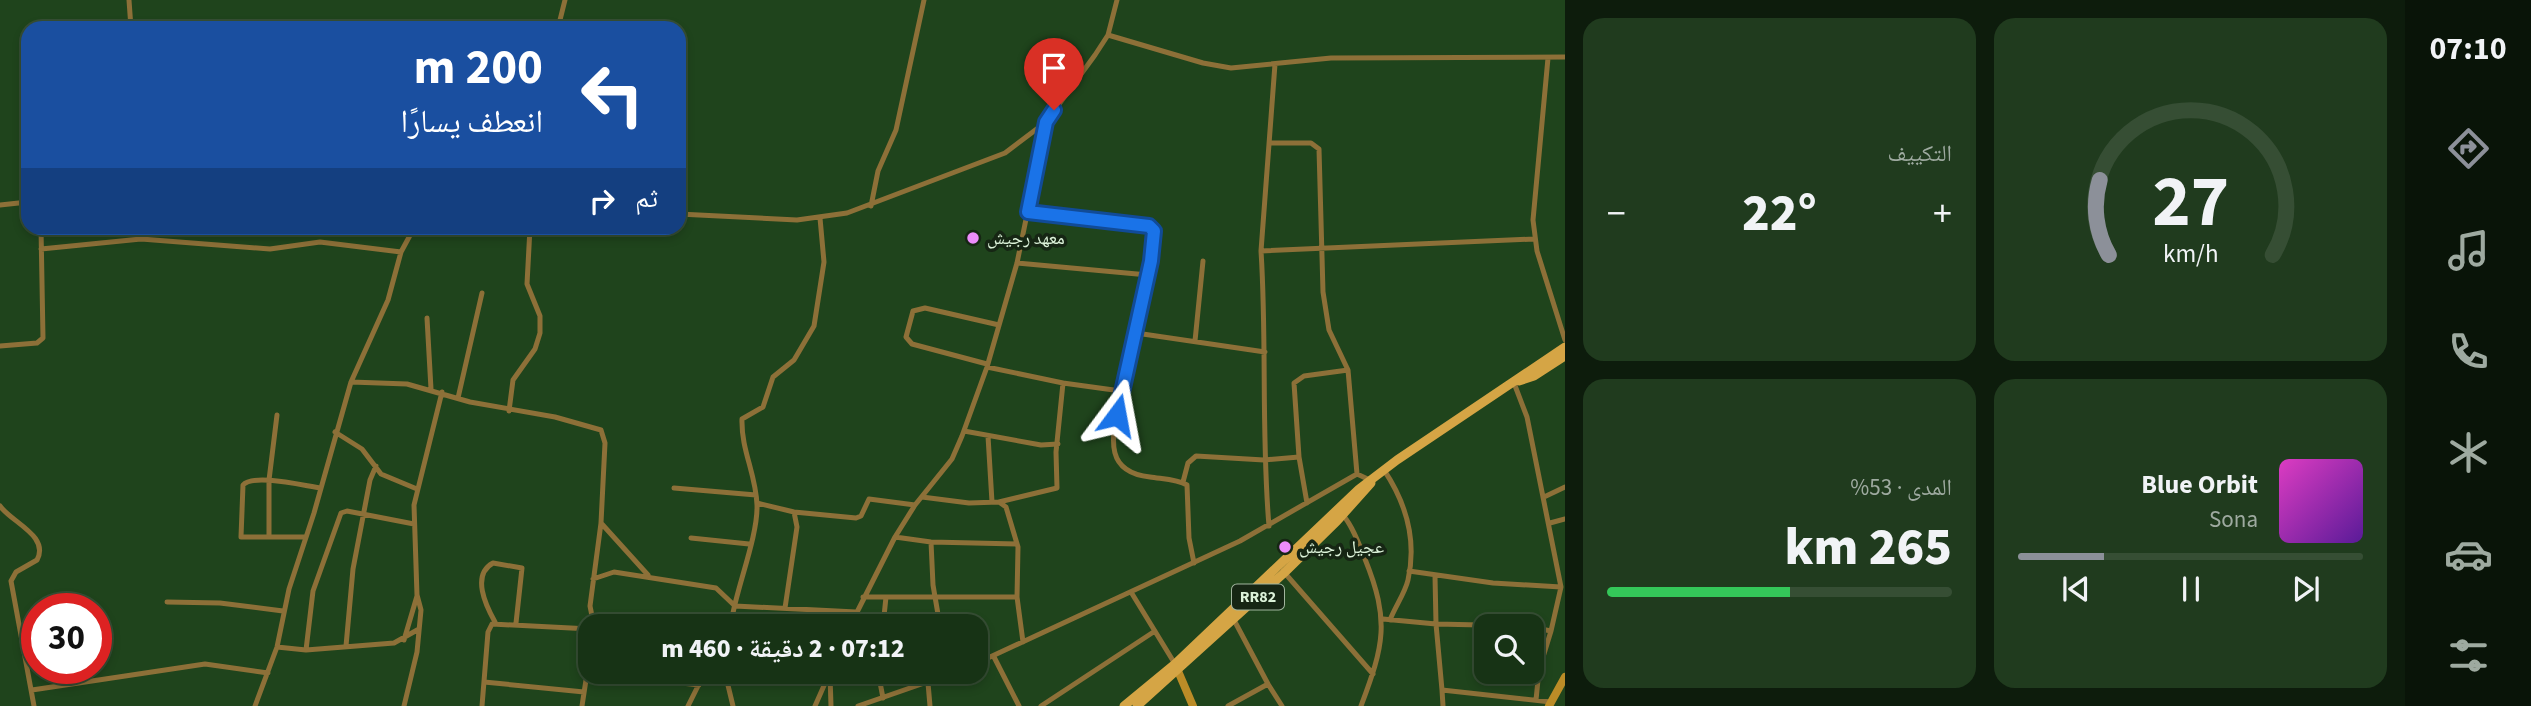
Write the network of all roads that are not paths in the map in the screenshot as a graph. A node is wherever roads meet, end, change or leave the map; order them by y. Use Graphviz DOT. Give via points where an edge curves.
graph roads {
  1 [pos="129,0"];
  2 [pos="565,0"];
  3 [pos="923,0"];
  4 [pos="1117,0"];
  5 [pos="130,21"];
  6 [pos="560,21"];
  7 [pos="1108,35"];
  8 [pos="1565,57"];
  9 [pos="1548,58"];
  10 [pos="1275,64"];
  11 [pos="1046,122"];
  12 [pos="1270,143"];
  13 [pos="21,203"];
  14 [pos="0,205"];
  15 [pos="871,206"];
  16 [pos="1028,212"];
  17 [pos="686,214"];
  18 [pos="820,218"];
  19 [pos="41,235"];
  20 [pos="410,235"];
  21 [pos="530,235"];
  22 [pos="1534,239"];
  23 [pos="1322,247"];
  24 [pos="41,249"];
  25 [pos="401,251"];
  26 [pos="1261,251"];
  27 [pos="1203,261"];
  28 [pos="1017,263"];
  29 [pos="1148,275"];
  30 [pos="482,293"];
  31 [pos="427,318"];
  32 [pos="999,325"];
  33 [pos="1136,334"];
  34 [pos="1565,340"];
  35 [pos="1195,341"];
  36 [pos="0,346"];
  37 [pos="1565,347"];
  38 [pos="1265,352"];
  39 [pos="1565,356"];
  40 [pos="987,366"];
  41 [pos="1348,370"];
  42 [pos="351,382"];
  43 [pos="1063,383"];
  44 [pos="1514,383"];
  45 [pos="431,389"];
  46 [pos="1121,391"];
  47 [pos="442,393"];
  48 [pos="458,398"];
  49 [pos="509,411"];
  50 [pos="276,415"];
  51 [pos="964,431"];
  52 [pos="335,432"];
  53 [pos="988,436"];
  54 [pos="1058,444"];
  55 [pos="1299,457"];
  56 [pos="1264,460"];
  57 [pos="376,466"];
  58 [pos="1384,470"];
  59 [pos="1357,474"];
  60 [pos="269,480"];
  61 [pos="1372,481"];
  62 [pos="1183,482"];
  63 [pos="1565,487"];
  64 [pos="321,488"];
  65 [pos="674,488"];
  66 [pos="417,489"];
  67 [pos="756,495"];
  68 [pos="922,497"];
  69 [pos="1544,497"];
  70 [pos="995,502"];
  71 [pos="757,503"];
  72 [pos="1307,503"];
  73 [pos="915,505"];
  74 [pos="0,506"];
  75 [pos="794,512"];
  76 [pos="1341,512"];
  77 [pos="363,515"];
  78 [pos="1565,519"];
  79 [pos="601,523"];
  80 [pos="1550,523"];
  81 [pos="414,524"];
  82 [pos="1269,526"];
  83 [pos="269,537"];
  84 [pos="306,537"];
  85 [pos="895,537"];
  86 [pos="691,538"];
  87 [pos="931,542"];
  88 [pos="749,544"];
  89 [pos="1017,544"];
  90 [pos="1194,563"];
  91 [pos="1282,570"];
  92 [pos="1409,570"];
  93 [pos="649,576"];
  94 [pos="1435,576"];
  95 [pos="593,579"];
  96 [pos="1561,587"];
  97 [pos="1131,592"];
  98 [pos="417,595"];
  99 [pos="863,597"];
  100 [pos="886,597"];
  101 [pos="935,597"];
  102 [pos="1017,597"];
  103 [pos="167,602"];
  104 [pos="735,606"];
  105 [pos="785,608"];
  106 [pos="284,611"];
  107 [pos="856,612"];
  108 [pos="590,614"];
  109 [pos="732,614"];
  110 [pos="884,614"];
  111 [pos="938,614"];
  112 [pos="1387,619"];
  113 [pos="1234,620"];
  114 [pos="495,622"];
  115 [pos="516,623"];
  116 [pos="1436,624"];
  117 [pos="1474,625"];
  118 [pos="578,626"];
  119 [pos="419,629"];
  120 [pos="1544,630"];
  121 [pos="1155,631"];
  122 [pos="1551,631"];
  123 [pos="404,640"];
  124 [pos="1023,642"];
  125 [pos="346,646"];
  126 [pos="277,647"];
  127 [pos="306,650"];
  128 [pos="994,657"];
  129 [pos="988,659"];
  130 [pos="1177,667"];
  131 [pos="268,673"];
  132 [pos="1373,674"];
  133 [pos="1168,675"];
  134 [pos="1565,677"];
  135 [pos="484,682"];
  136 [pos="585,684"];
  137 [pos="690,684"];
  138 [pos="728,684"];
  139 [pos="825,684"];
  140 [pos="830,684"];
  141 [pos="880,684"];
  142 [pos="925,684"];
  143 [pos="928,684"];
  144 [pos="1269,684"];
  145 [pos="699,685"];
  146 [pos="1562,688"];
  147 [pos="32,690"];
  148 [pos="1442,690"];
  149 [pos="584,692"];
  150 [pos="1186,693"];
  151 [pos="883,698"];
  152 [pos="1536,700"];
  153 [pos="1550,704"];
  154 [pos="34,706"];
  155 [pos="255,706"];
  156 [pos="404,706"];
  157 [pos="482,706"];
  158 [pos="582,706"];
  159 [pos="688,706"];
  160 [pos="733,706"];
  161 [pos="815,706"];
  162 [pos="831,706"];
  163 [pos="858,706"];
  164 [pos="930,706"];
  165 [pos="1019,706"];
  166 [pos="1041,706"];
  167 [pos="1124,706"];
  168 [pos="1137,706"];
  169 [pos="1193,706"];
  170 [pos="1228,706"];
  171 [pos="1282,706"];
  172 [pos="1361,706"];
  173 [pos="1443,706"];
  1 -- 5 [label="street"];
  2 -- 6 [label="street"];
  3 -- 15 [label="street" via="896,130 878,171"];
  4 -- 7 [label="street"];
  7 -- 10 [label="street" via="1217,66"];
  7 -- 11 [label="street"];
  8 -- 9 [label="street"];
  9 -- 10 [label="street" via="1331,58"];
  9 -- 22 [label="street"];
  10 -- 12 [label="street"];
  11 -- 15 [label="street" via="1005,153"];
  11 -- 16 [label="street"];
  12 -- 23 [label="street" via="1311,143 1319,149"];
  12 -- 26 [label="street"];
  13 -- 14 [label="street"];
  15 -- 18 [label="street"];
  16 -- 28 [label="street"];
  16 -- 29 [label="street" via="1152,227"];
  17 -- 18 [label="street"];
  18 -- 67 [label="street" via="824,262 811,334 794,360 773,377 763,407 741,419 743,450 753,470"];
  19 -- 24 [label="street"];
  20 -- 25 [label="street"];
  21 -- 49 [label="street" via="527,284 540,316 540,333 536,349 513,380"];
  22 -- 23 [label="street"];
  22 -- 34 [label="street"];
  23 -- 26 [label="street"];
  23 -- 41 [label="street" via="1327,319"];
  24 -- 25 [label="street" via="141,239 270,249 320,242"];
  24 -- 36 [label="street" via="43,338 37,343"];
  25 -- 42 [label="street" via="388,300"];
  26 -- 38 [label="street"];
  27 -- 35 [label="street"];
  28 -- 29 [label="street"];
  28 -- 32 [label="street"];
  29 -- 33 [label="street"];
  30 -- 48 [label="street"];
  31 -- 45 [label="street"];
  32 -- 40 [label="street"];
  32 -- 40 [label="street" via="925,308 913,311 908,321 906,337 912,344"];
  33 -- 35 [label="street"];
  33 -- 46 [label="street"];
  35 -- 38 [label="street"];
  37 -- 44 [label="main road, RR82"];
  38 -- 56 [label="street"];
  39 -- 44 [label="main road, RR82"];
  40 -- 43 [label="street"];
  40 -- 51 [label="street"];
  41 -- 55 [label="street" via="1304,376 1294,383"];
  41 -- 59 [label="street"];
  42 -- 45 [label="street"];
  42 -- 52 [label="street"];
  43 -- 46 [label="street"];
  43 -- 54 [label="street"];
  44 -- 58 [label="main road, RR82"];
  44 -- 69 [label="street" via="1527,418"];
  45 -- 47 [label="street"];
  46 -- 62 [label="street" via="1114,451 1119,465 1135,475"];
  47 -- 48 [label="street"];
  47 -- 66 [label="street"];
  48 -- 49 [label="street"];
  49 -- 79 [label="street" via="601,430 605,443"];
  50 -- 60 [label="street"];
  51 -- 53 [label="street"];
  51 -- 68 [label="street" via="952,459"];
  52 -- 57 [label="street" via="362,449"];
  52 -- 64 [label="street"];
  53 -- 54 [label="street"];
  53 -- 70 [label="street"];
  54 -- 70 [label="street" via="1059,485 1055,490"];
  55 -- 56 [label="street"];
  55 -- 72 [label="street"];
  56 -- 62 [label="street" via="1196,456 1188,463"];
  56 -- 82 [label="street"];
  57 -- 66 [label="street" via="384,477"];
  57 -- 77 [label="street"];
  58 -- 61 [label="main road, RR82"];
  58 -- 92 [label="street" via="1402,496 1408,520"];
  59 -- 61 [label="street"];
  59 -- 72 [label="street"];
  60 -- 64 [label="street"];
  60 -- 83 [label="street"];
  60 -- 83 [label="street" via="244,483 240,532 247,539"];
  61 -- 76 [label="main road, RR82"];
  62 -- 90 [label="street" via="1189,491"];
  63 -- 69 [label="street"];
  64 -- 84 [label="street"];
  65 -- 67 [label="street"];
  66 -- 81 [label="street"];
  67 -- 71 [label="street"];
  68 -- 70 [label="street"];
  68 -- 73 [label="street"];
  69 -- 80 [label="street"];
  70 -- 89 [label="street" via="1009,511"];
  71 -- 75 [label="street"];
  71 -- 88 [label="street"];
  72 -- 82 [label="street"];
  73 -- 75 [label="street" via="869,499 856,519"];
  73 -- 85 [label="street"];
  74 -- 147 [label="street" via="34,536 40,552 37,560 11,580"];
  75 -- 105 [label="street" via="797,527"];
  76 -- 91 [label="main road, RR82"];
  76 -- 112 [label="street"];
  77 -- 81 [label="street"];
  77 -- 125 [label="street"];
  77 -- 127 [label="street" via="345,511 339,516 313,591"];
  78 -- 80 [label="street"];
  79 -- 93 [label="street"];
  79 -- 95 [label="street"];
  80 -- 96 [label="street"];
  81 -- 98 [label="street"];
  82 -- 90 [label="street"];
  83 -- 84 [label="street"];
  84 -- 106 [label="street"];
  85 -- 87 [label="street"];
  85 -- 99 [label="street"];
  86 -- 88 [label="street"];
  87 -- 89 [label="street"];
  87 -- 101 [label="street"];
  88 -- 104 [label="street"];
  89 -- 102 [label="street"];
  90 -- 97 [label="street"];
  91 -- 113 [label="main road, RR82"];
  91 -- 130 [label="main road, RR82"];
  91 -- 132 [label="street"];
  92 -- 94 [label="street"];
  92 -- 112 [label="street" via="1406,587"];
  93 -- 95 [label="street" via="611,571"];
  93 -- 104 [label="street" via="716,588"];
  94 -- 96 [label="street"];
  94 -- 116 [label="street"];
  95 -- 108 [label="street"];
  96 -- 122 [label="street"];
  97 -- 121 [label="street"];
  97 -- 124 [label="street"];
  98 -- 119 [label="street"];
  98 -- 123 [label="street"];
  99 -- 100 [label="street"];
  99 -- 107 [label="street"];
  100 -- 101 [label="street"];
  100 -- 110 [label="street"];
  101 -- 102 [label="street"];
  101 -- 111 [label="street"];
  102 -- 124 [label="street"];
  103 -- 106 [label="street"];
  104 -- 105 [label="street"];
  104 -- 109 [label="street"];
  105 -- 107 [label="street"];
  106 -- 126 [label="street"];
  112 -- 116 [label="street"];
  112 -- 132 [label="street"];
  113 -- 130 [label="main road, RR82"];
  113 -- 144 [label="street"];
  114 -- 115 [label="street"];
  114 -- 115 [label="street" via="482,594 485,570 494,563 522,568"];
  114 -- 135 [label="street" via="488,632"];
  115 -- 118 [label="street"];
  116 -- 117 [label="street"];
  116 -- 148 [label="street"];
  119 -- 123 [label="street"];
  119 -- 156 [label="street"];
  120 -- 122 [label="street"];
  121 -- 130 [label="street"];
  121 -- 166 [label="street"];
  122 -- 152 [label="street"];
  123 -- 125 [label="street"];
  124 -- 128 [label="street"];
  125 -- 127 [label="street"];
  126 -- 127 [label="street"];
  126 -- 131 [label="street"];
  128 -- 129 [label="street"];
  128 -- 165 [label="street"];
  130 -- 133 [label="main road, RR82"];
  130 -- 150 [label="street"];
  131 -- 147 [label="street" via="205,664"];
  131 -- 155 [label="street"];
  132 -- 172 [label="street"];
  133 -- 150 [label="street"];
  133 -- 167 [label="main road, RR82"];
  133 -- 168 [label="main road, RR82"];
  134 -- 146 [label="street"];
  135 -- 149 [label="street"];
  135 -- 157 [label="street"];
  136 -- 149 [label="street"];
  137 -- 145 [label="street"];
  138 -- 160 [label="street"];
  139 -- 161 [label="street"];
  140 -- 162 [label="street"];
  141 -- 151 [label="street"];
  142 -- 151 [label="street"];
  143 -- 164 [label="street"];
  144 -- 170 [label="street"];
  144 -- 171 [label="street"];
  145 -- 159 [label="street"];
  146 -- 153 [label="street"];
  147 -- 154 [label="street"];
  148 -- 152 [label="street"];
  148 -- 173 [label="street"];
  149 -- 158 [label="street"];
  150 -- 169 [label="street"];
  151 -- 163 [label="street"];
  152 -- 153 [label="street"];
}
